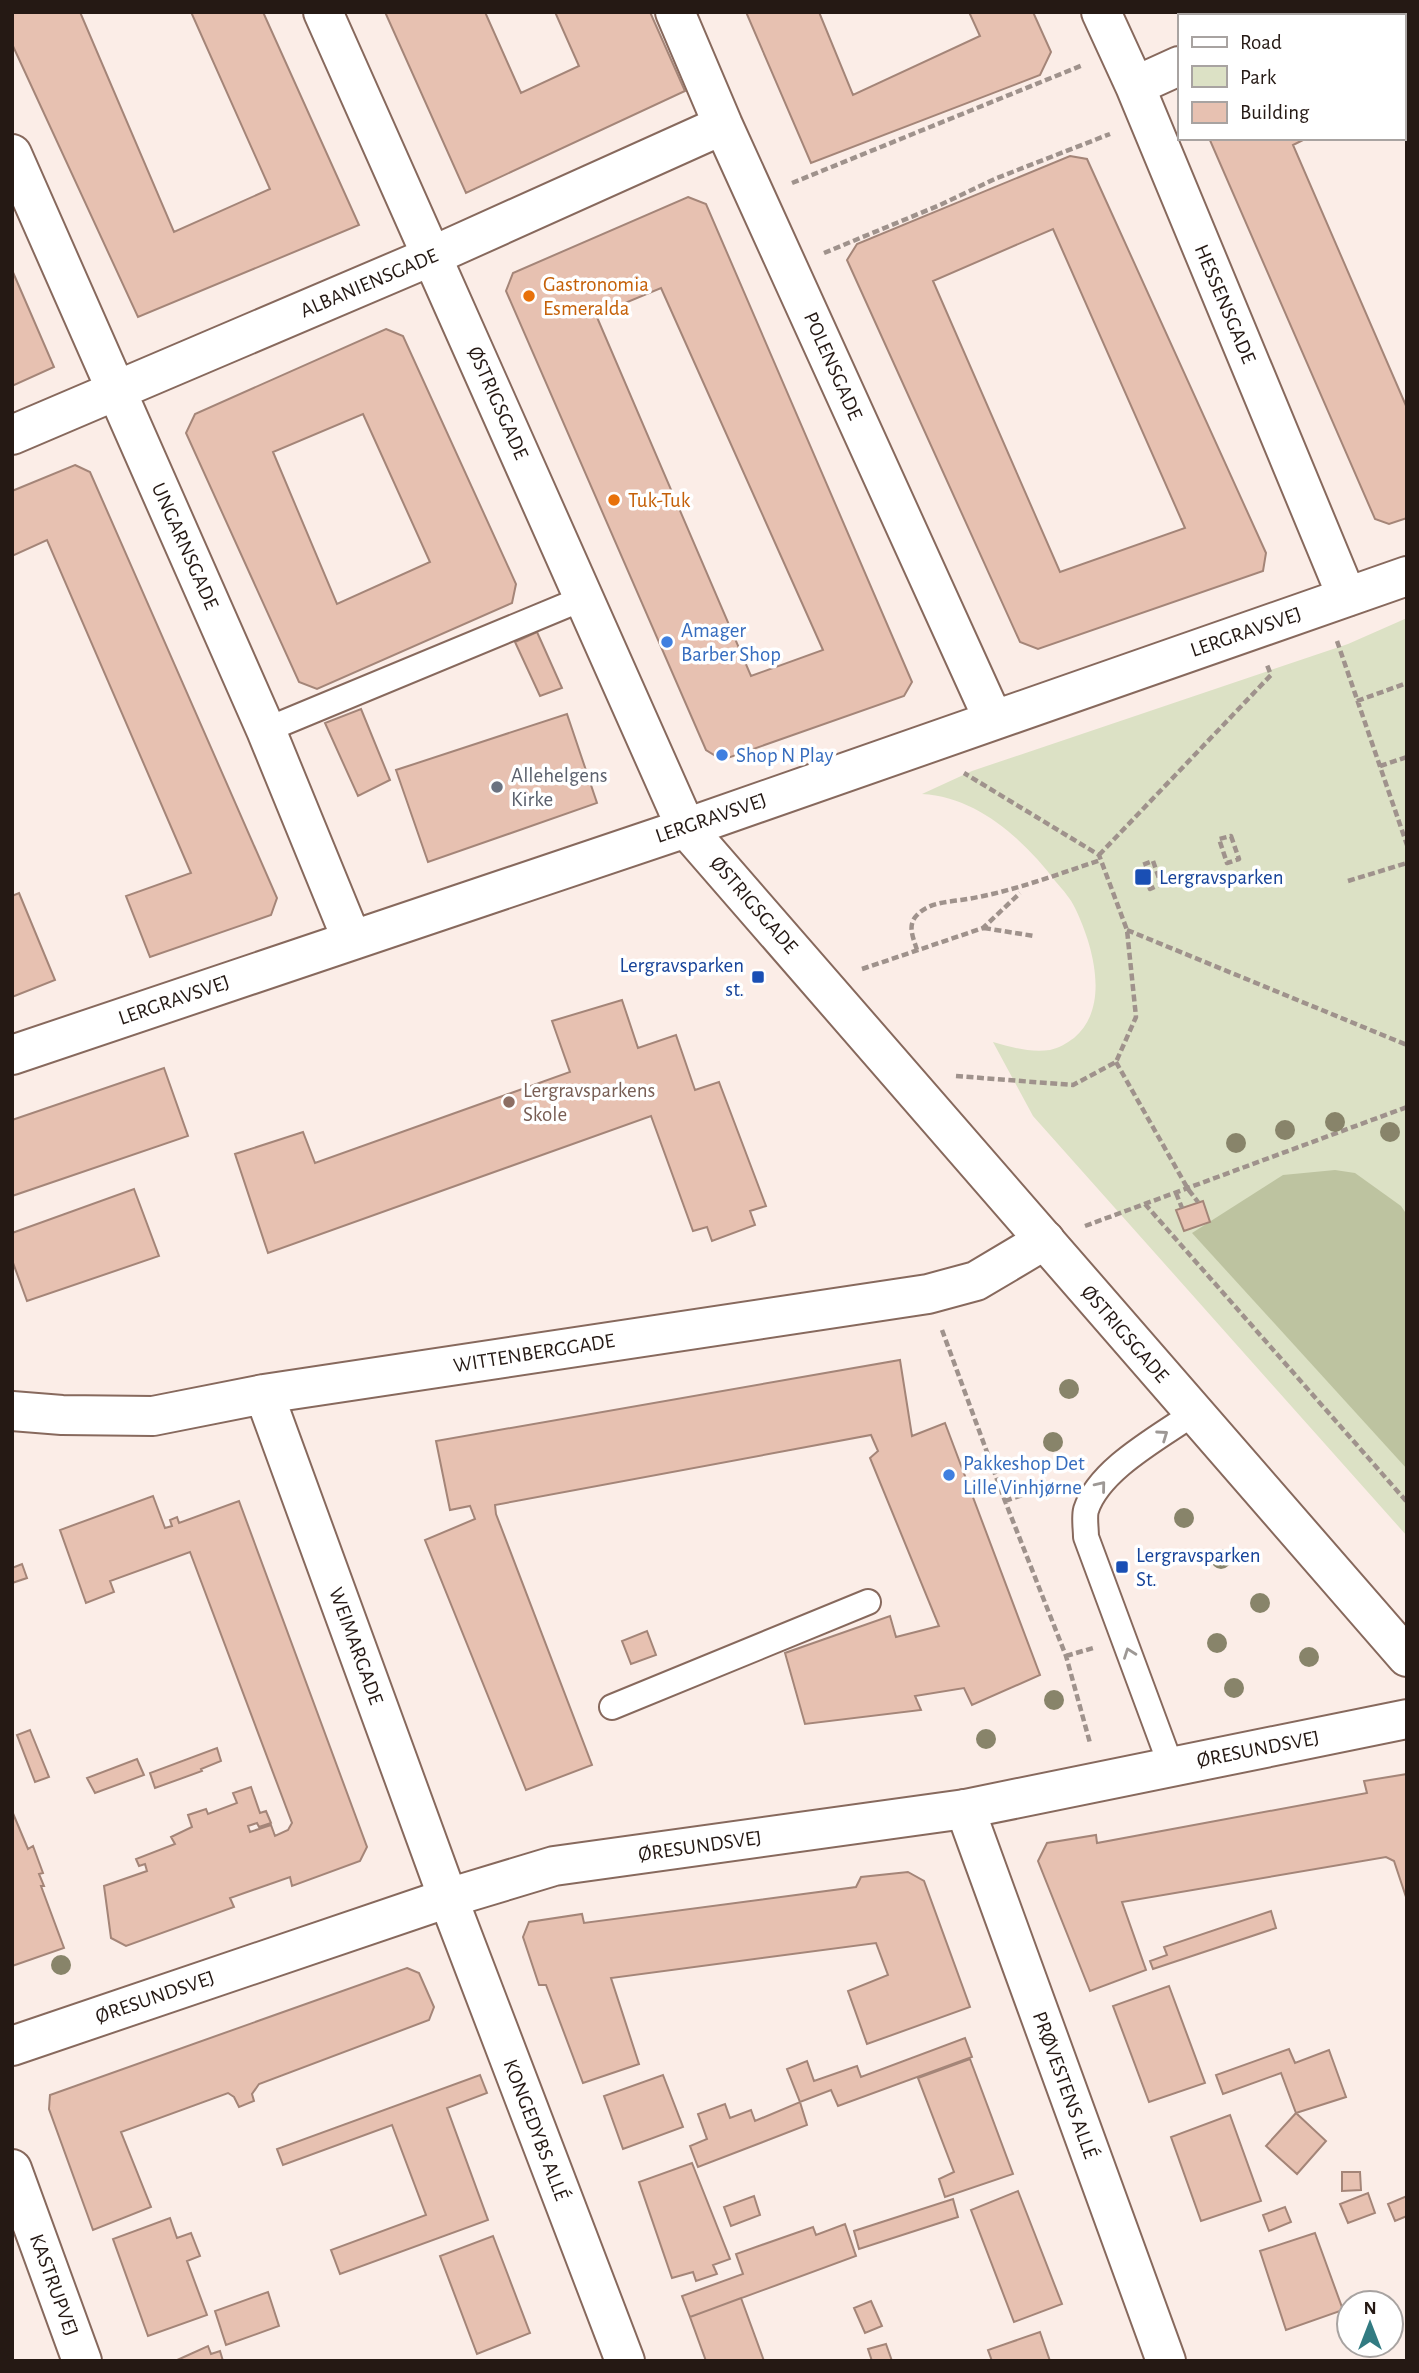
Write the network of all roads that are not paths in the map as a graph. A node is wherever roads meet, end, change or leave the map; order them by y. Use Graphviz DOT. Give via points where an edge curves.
graph roads {
  1 [pos="323,12"];
  2 [pos="675,12"];
  3 [pos="1101,12"];
  4 [pos="1178,67"];
  5 [pos="1142,103"];
  6 [pos="723,125"];
  7 [pos="12,154"];
  8 [pos="432,256"];
  9 [pos="117,389"];
  10 [pos="12,435"];
  11 [pos="1407,576"];
  12 [pos="1347,597"];
  13 [pos="584,598"];
  14 [pos="993,719"];
  15 [pos="266,730"];
  16 [pos="686,828"];
  17 [pos="352,940"];
  18 [pos="12,1055"];
  19 [pos="1045,1240"];
  20 [pos="264,1394"];
  21 [pos="12,1411"];
  22 [pos="1194,1413"];
  23 [pos="868,1602"];
  24 [pos="1407,1657"];
  25 [pos="612,1707"];
  26 [pos="1407,1719"];
  27 [pos="1171,1766"];
  28 [pos="965,1809"];
  29 [pos="448,1898"];
  30 [pos="12,2046"];
  31 [pos="12,2169"];
  32 [pos="82,2361"];
  33 [pos="625,2361"];
  34 [pos="1166,2361"];
  1 -- 8 [label="street, ØSTRIGSGADE"];
  2 -- 6 [label="street, POLENSGADE"];
  3 -- 5 [label="street, HESSENSGADE"];
  4 -- 5 [label="street"];
  5 -- 12 [label="street, HESSENSGADE"];
  6 -- 8 [label="street, ALBANIENSGADE"];
  6 -- 14 [label="street, POLENSGADE"];
  7 -- 9 [label="street, UNGARNSGADE"];
  8 -- 9 [label="street, ALBANIENSGADE"];
  8 -- 13 [label="street, ØSTRIGSGADE"];
  9 -- 10 [label="street, ALBANIENSGADE"];
  9 -- 15 [label="street, UNGARNSGADE"];
  11 -- 12 [label="street, LERGRAVSVEJ"];
  12 -- 14 [label="street, LERGRAVSVEJ"];
  13 -- 15 [label="lane"];
  13 -- 16 [label="street, ØSTRIGSGADE"];
  14 -- 16 [label="street, LERGRAVSVEJ"];
  15 -- 17 [label="street, UNGARNSGADE"];
  16 -- 17 [label="street, LERGRAVSVEJ"];
  16 -- 19 [label="street, ØSTRIGSGADE"];
  17 -- 18 [label="street, LERGRAVSVEJ"];
  19 -- 20 [label="street, WITTENBERGGADE" via="976,1281 928,1294"];
  19 -- 22 [label="street, ØSTRIGSGADE"];
  20 -- 21 [label="street, WITTENBERGGADE" via="153,1416"];
  20 -- 29 [label="street, WEIMARGADE"];
  22 -- 24 [label="street, ØSTRIGSGADE"];
  27 -- 22 [label="lane, one-way" via="1086,1537 1086,1511 1097,1489 1118,1467"];
  23 -- 25 [label="lane"];
  26 -- 27 [label="street, ØRESUNDSVEJ"];
  27 -- 28 [label="street, ØRESUNDSVEJ"];
  28 -- 29 [label="street, ØRESUNDSVEJ" via="554,1866"];
  28 -- 34 [label="street, PRØVESTENS ALLÉ"];
  29 -- 30 [label="street, ØRESUNDSVEJ"];
  29 -- 33 [label="street, KONGEDYBS ALLÉ"];
  31 -- 32 [label="street, KASTRUPVEJ"];
}
